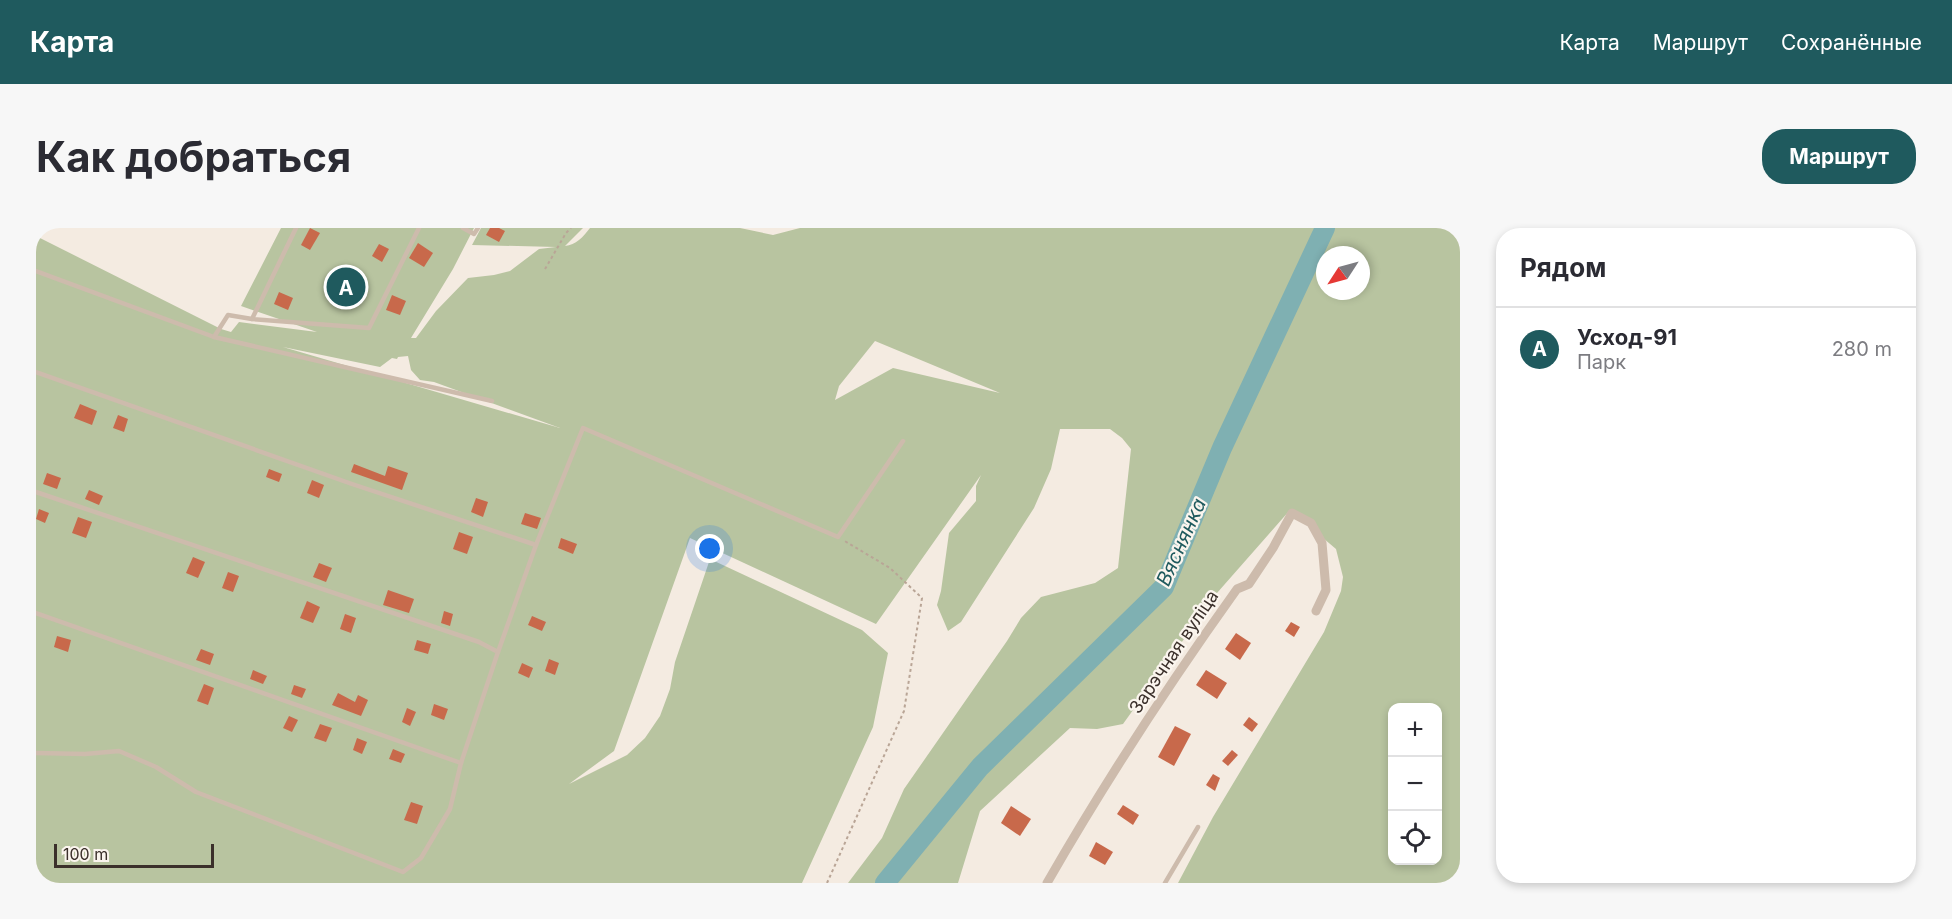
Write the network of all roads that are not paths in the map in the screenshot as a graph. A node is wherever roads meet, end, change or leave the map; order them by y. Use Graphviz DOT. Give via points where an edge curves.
graph roads {
  1 [pos="296,228"];
  2 [pos="419,228"];
  3 [pos="463,228"];
  4 [pos="478,228"];
  5 [pos="36,271"];
  6 [pos="252,319"];
  7 [pos="214,337"];
  8 [pos="36,372"];
  9 [pos="492,401"];
  10 [pos="903,441"];
  11 [pos="36,492"];
  12 [pos="536,544"];
  13 [pos="1316,611"];
  14 [pos="36,613"];
  15 [pos="498,652"];
  16 [pos="36,753"];
  17 [pos="460,763"];
  18 [pos="1198,827"];
  19 [pos="1047,883"];
  20 [pos="1165,883"];
  1 -- 6 [label="lane"];
  2 -- 6 [label="lane" via="369,328"];
  3 -- 4 [label="lane" via="474,234"];
  5 -- 7 [label="lane"];
  6 -- 7 [label="lane" via="228,315"];
  7 -- 9 [label="lane"];
  8 -- 12 [label="lane" via="352,484"];
  10 -- 12 [label="lane" via="838,537 583,428"];
  11 -- 15 [label="lane" via="479,642"];
  12 -- 15 [label="lane"];
  13 -- 19 [label="street, Зарэчная вуліца" via="1326,590 1322,543 1311,523 1292,513 1249,584 1237,589 1191,653"];
  14 -- 17 [label="lane"];
  15 -- 17 [label="lane"];
  16 -- 17 [label="lane" via="119,751 156,767 196,792 403,872 421,858 450,809"];
  18 -- 20 [label="lane"];
}
